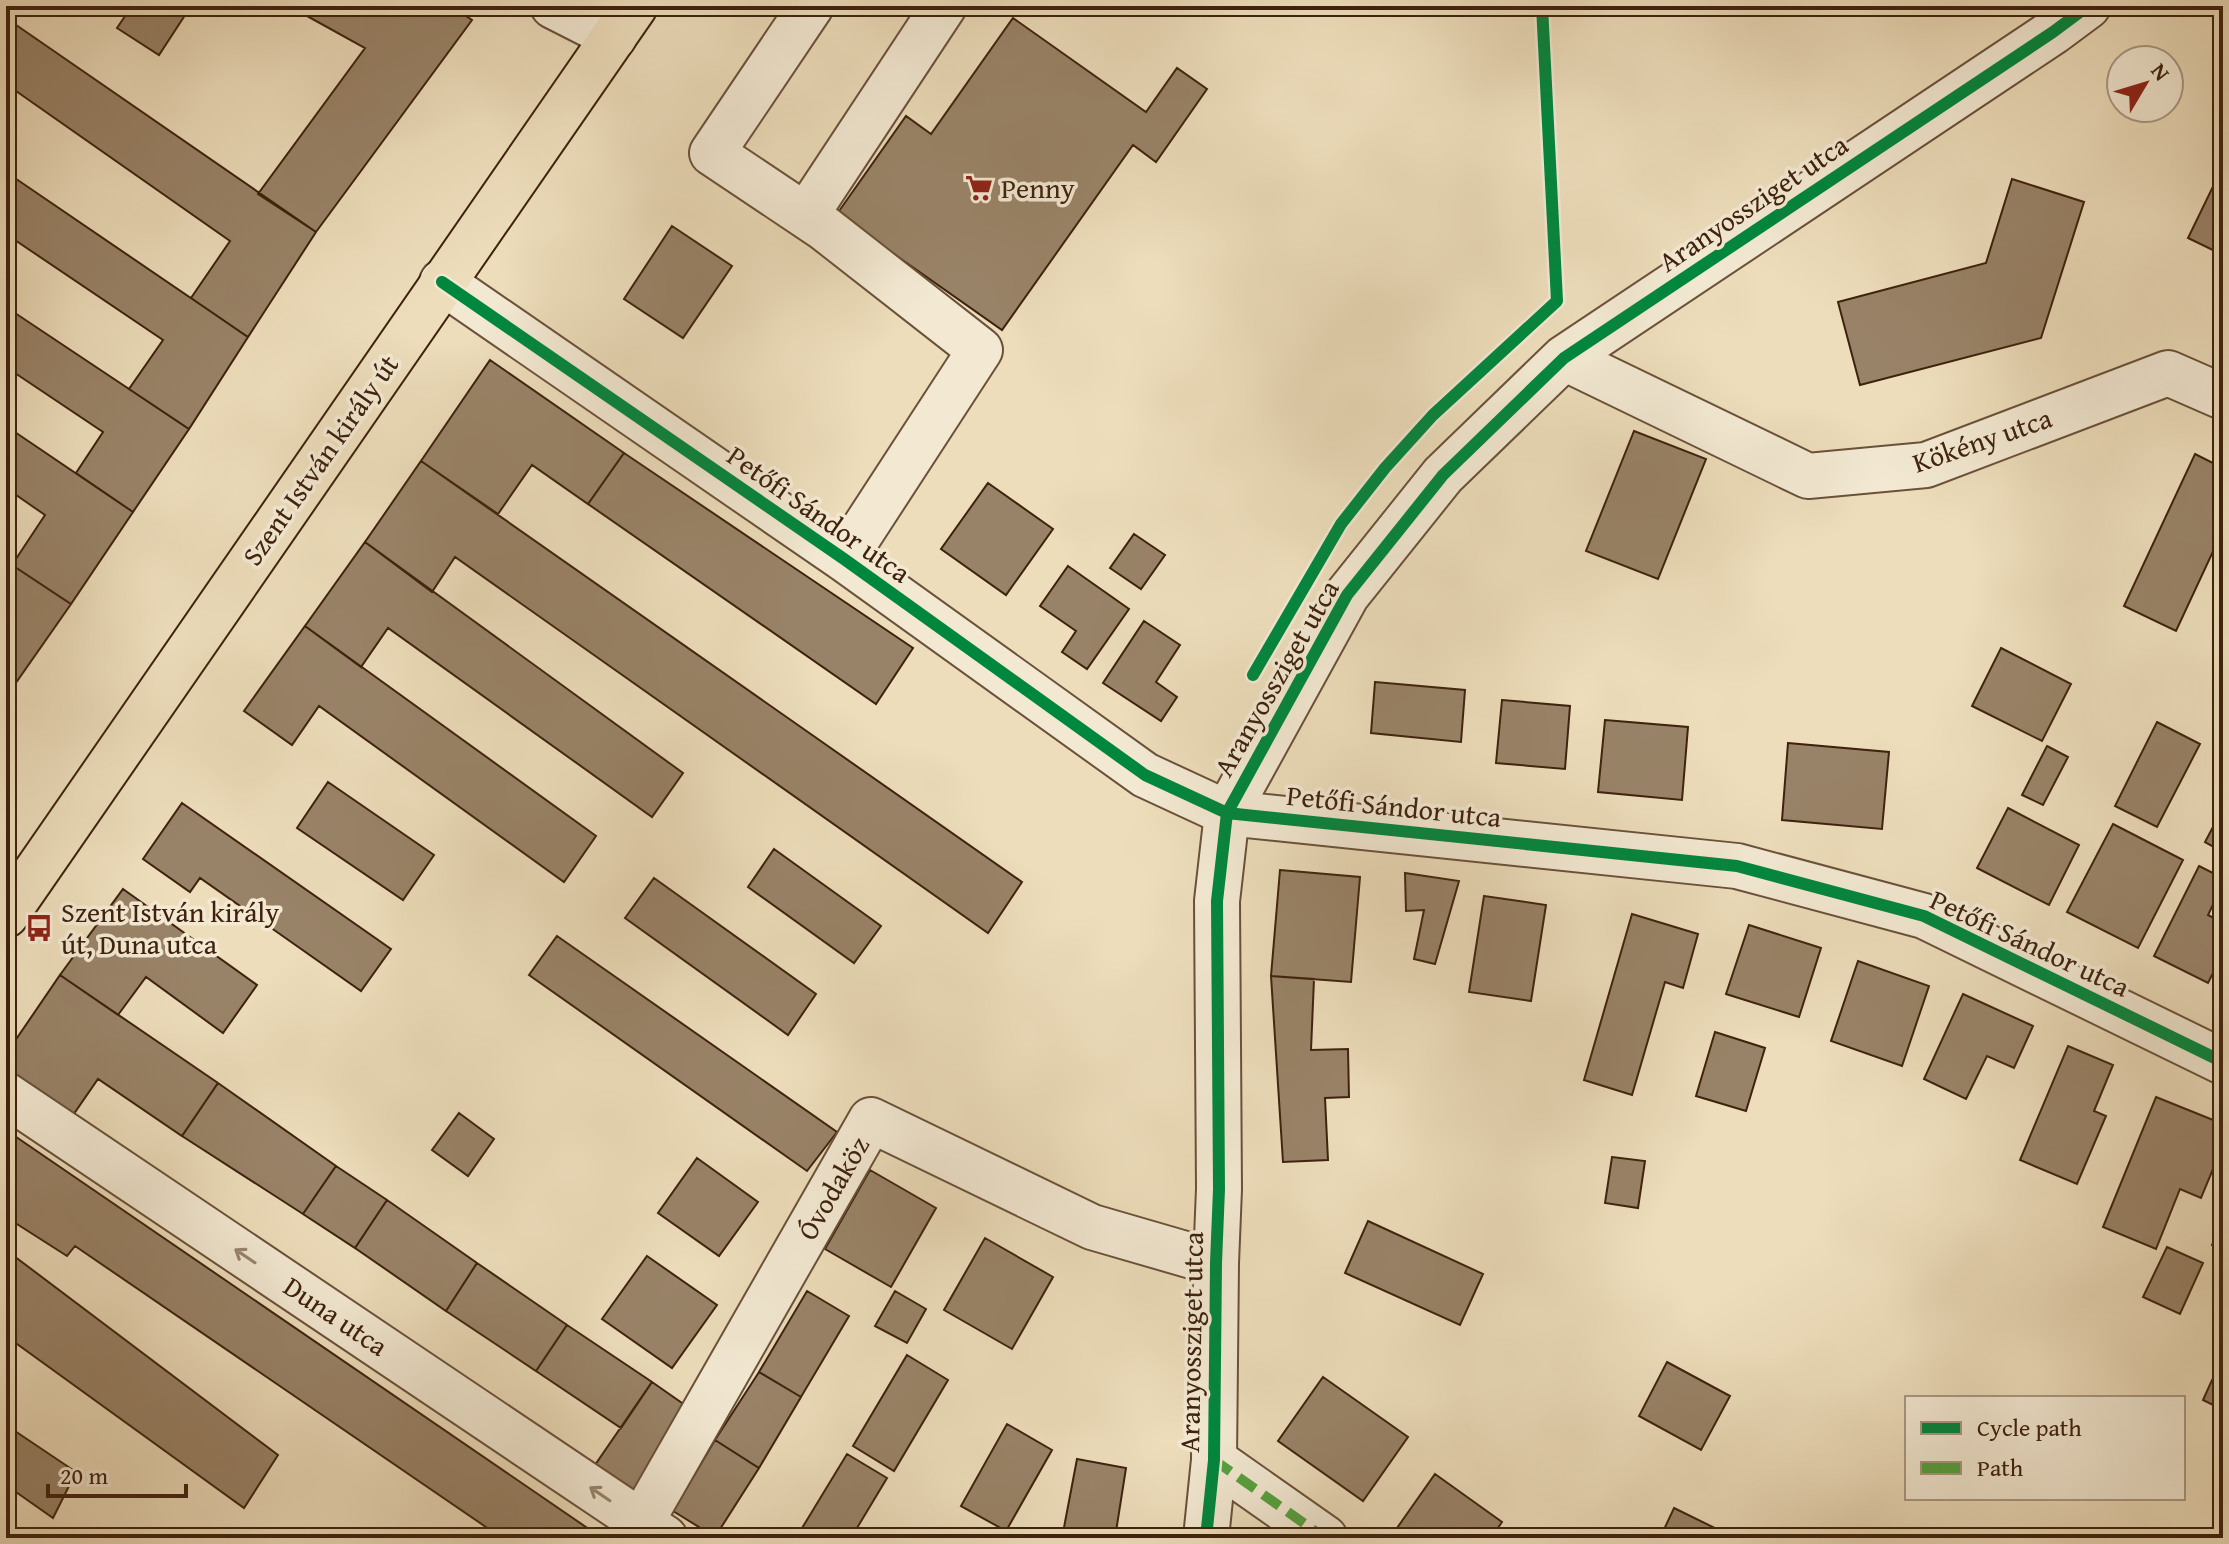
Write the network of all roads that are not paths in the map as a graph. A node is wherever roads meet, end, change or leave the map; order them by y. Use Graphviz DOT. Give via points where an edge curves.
graph roads {
  1 [pos="553,6"];
  2 [pos="811,6"];
  3 [pos="944,6"];
  4 [pos="2088,6"];
  5 [pos="624,22"];
  6 [pos="806,215"];
  7 [pos="442,282"];
  8 [pos="1564,358"];
  9 [pos="2223,397"];
  10 [pos="844,559"];
  11 [pos="1227,813"];
  12 [pos="6,915"];
  13 [pos="2223,1062"];
  14 [pos="6,1095"];
  15 [pos="1216,1263"];
  16 [pos="1214,1460"];
  17 [pos="646,1533"];
  18 [pos="1206,1538"];
  19 [pos="1325,1538"];
  1 -- 5 [label="street"];
  2 -- 6 [label="street" via="712,153"];
  3 -- 6 [label="street"];
  4 -- 8 [label="street, Aranyossziget utca"];
  5 -- 7 [label="main road, Szent István király út"];
  6 -- 10 [label="street" via="980,350"];
  7 -- 10 [label="street, Petőfi Sándor utca"];
  7 -- 12 [label="main road, Szent István király út"];
  8 -- 9 [label="street, Kökény utca" via="1808,476 1926,465 2168,373"];
  8 -- 11 [label="street, Aranyossziget utca" via="1443,475 1347,595"];
  10 -- 11 [label="street, Petőfi Sándor utca" via="1145,775"];
  11 -- 13 [label="street, Petőfi Sándor utca" via="1737,866 1924,916"];
  11 -- 15 [label="street, Aranyossziget utca" via="1217,901"];
  17 -- 14 [label="street, Duna utca, one-way"];
  15 -- 16 [label="street, Aranyossziget utca"];
  15 -- 17 [label="street, Óvodaköz" via="1092,1227 871,1120"];
  16 -- 18 [label="street, Aranyossziget utca"];
  16 -- 19 [label="street"];
}
